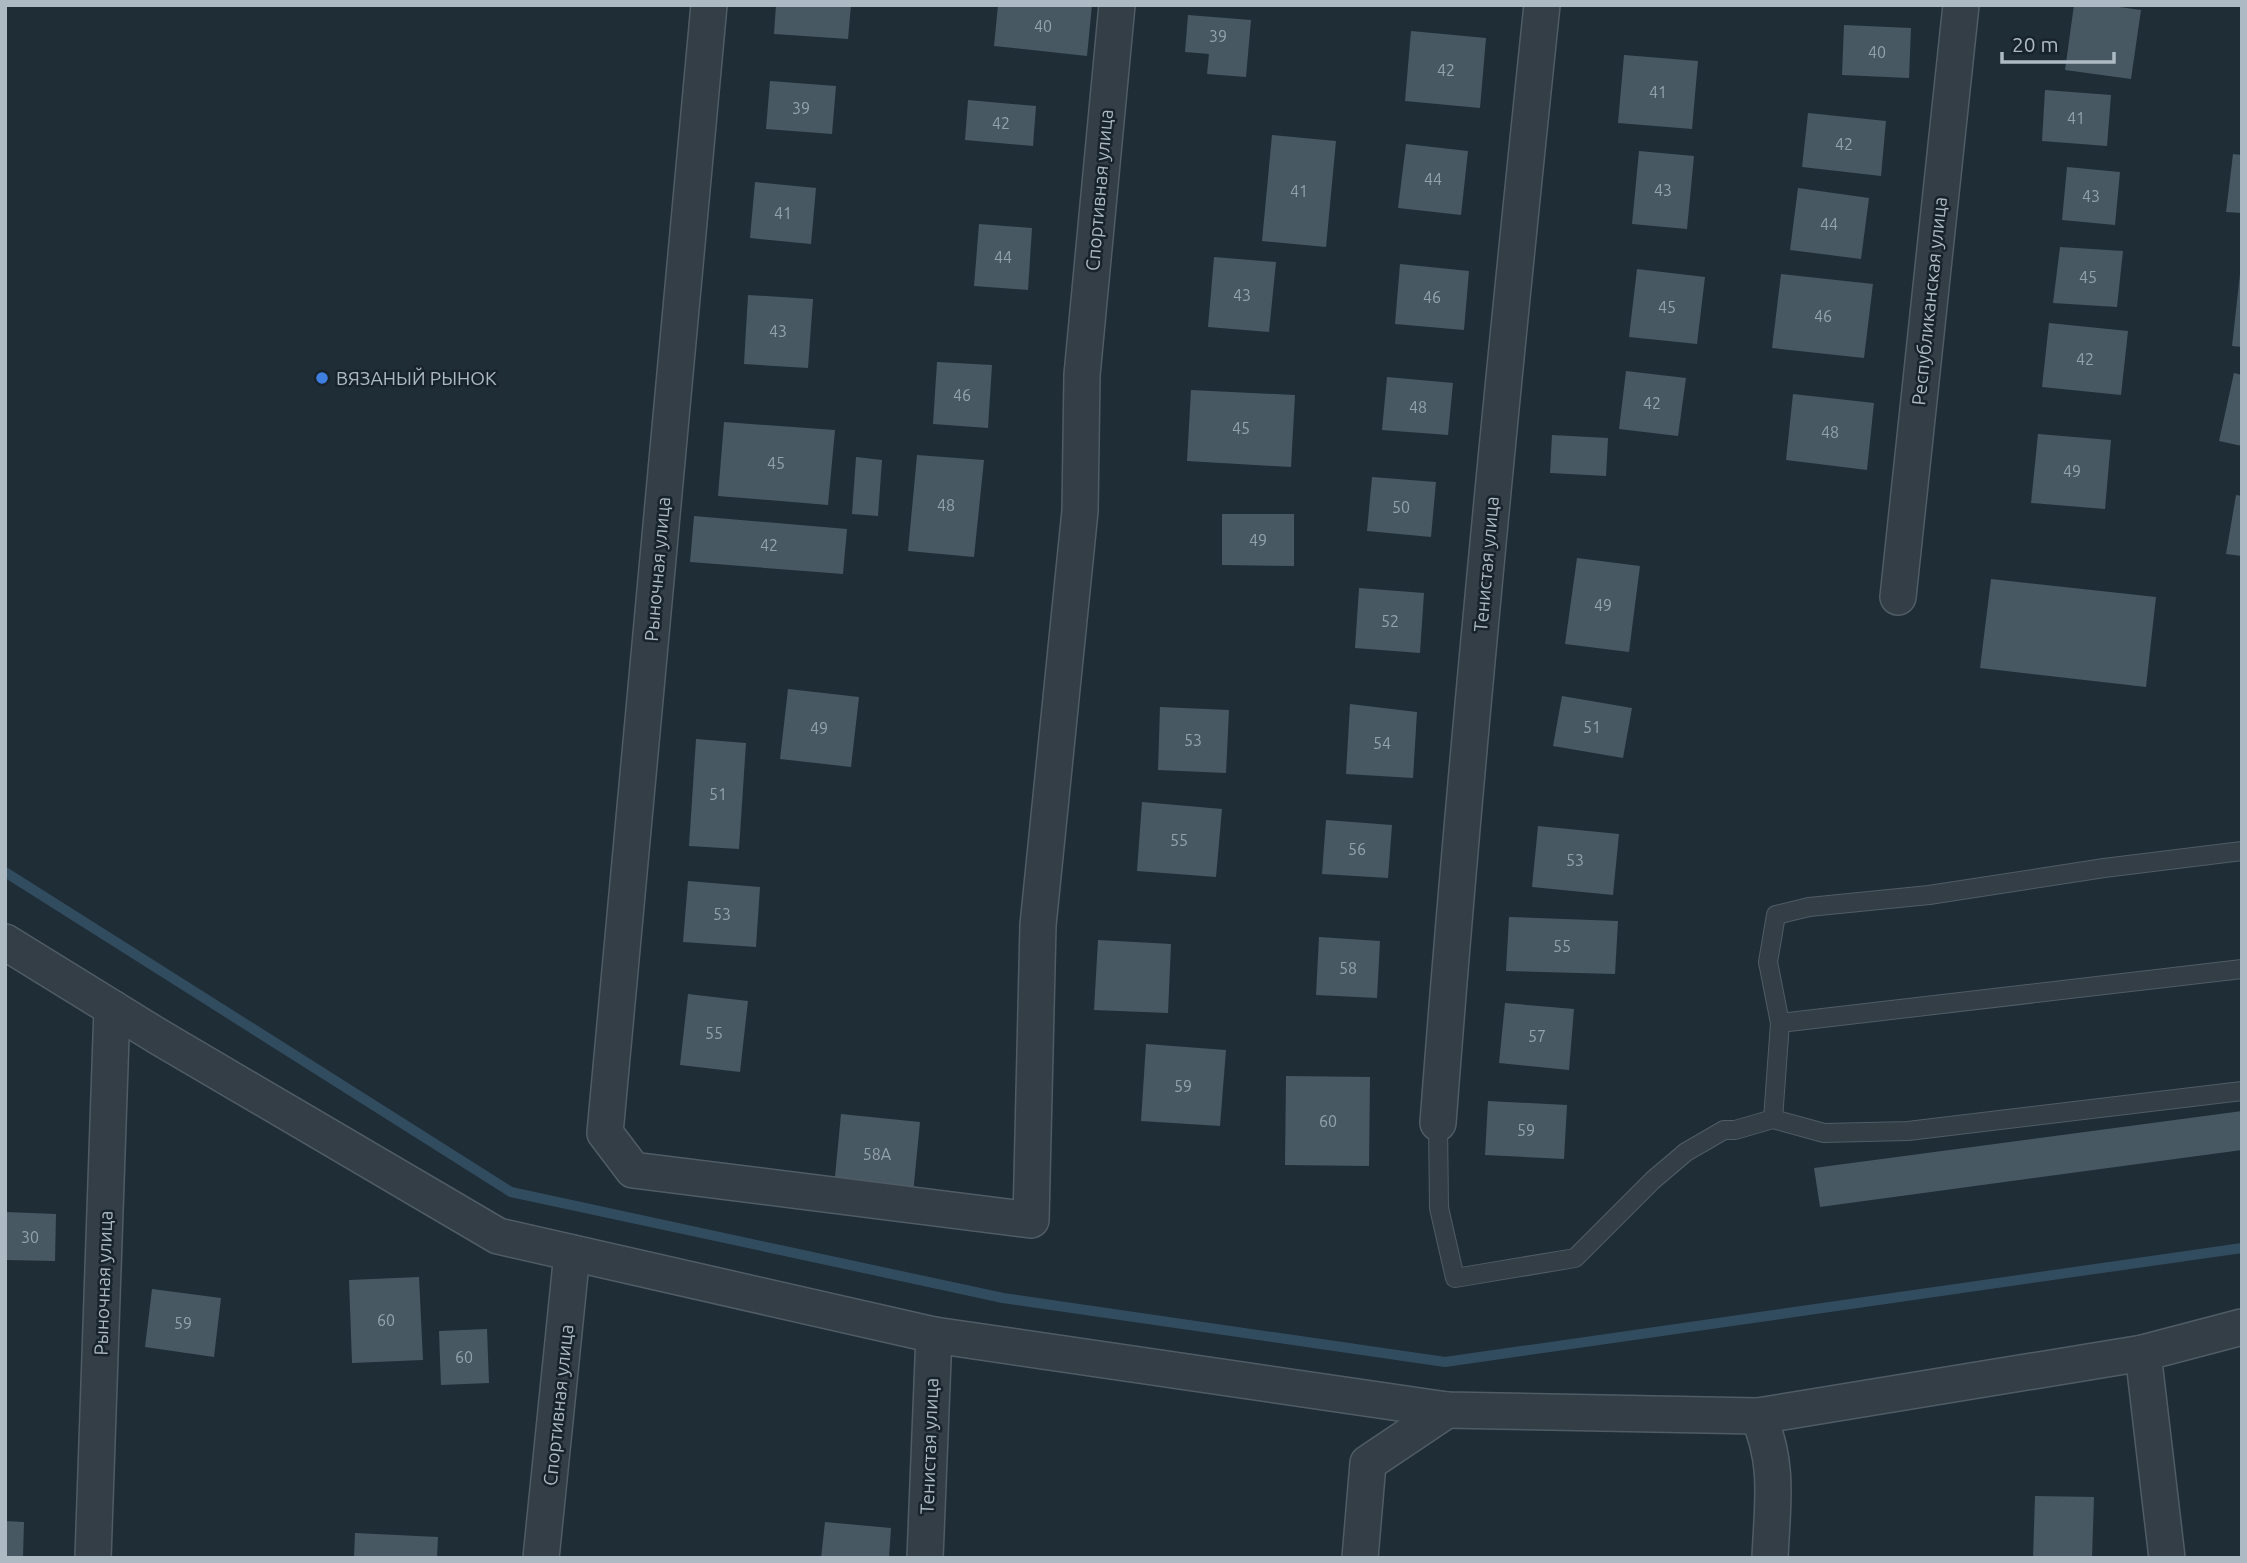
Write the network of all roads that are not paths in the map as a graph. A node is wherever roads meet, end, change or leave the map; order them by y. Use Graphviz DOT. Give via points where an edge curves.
graph roads {
  1 [pos="709,5"];
  2 [pos="1117,5"];
  3 [pos="1542,5"];
  4 [pos="1961,5"];
  5 [pos="1898,597"];
  6 [pos="2242,851"];
  7 [pos="5,942"];
  8 [pos="2242,969"];
  9 [pos="112,1008"];
  10 [pos="1780,1023"];
  11 [pos="2242,1091"];
  12 [pos="1773,1119"];
  13 [pos="1438,1122"];
  14 [pos="606,1133"];
  15 [pos="572,1253"];
  16 [pos="2242,1327"];
  17 [pos="934,1335"];
  18 [pos="2143,1353"];
  19 [pos="1447,1410"];
  20 [pos="1758,1416"];
  21 [pos="93,1558"];
  22 [pos="541,1558"];
  23 [pos="925,1558"];
  24 [pos="1360,1558"];
  25 [pos="1770,1558"];
  26 [pos="2167,1558"];
  1 -- 14 [label="street, Рыночная улица"];
  2 -- 14 [label="street, Спортивная улица" via="1082,374 1080,511 1038,925 1031,1220 633,1170"];
  3 -- 13 [label="street, Тенистая улица" via="1504,365"];
  4 -- 5 [label="street, Республиканская улица"];
  6 -- 10 [label="lane" via="1776,915 1768,962"];
  7 -- 9 [label="street"];
  8 -- 10 [label="lane"];
  9 -- 15 [label="street" via="498,1236"];
  9 -- 21 [label="street, Рыночная улица"];
  10 -- 12 [label="lane"];
  11 -- 12 [label="lane" via="1908,1131 1824,1133"];
  12 -- 13 [label="lane" via="1724,1130 1686,1152 1575,1258 1455,1278 1439,1208"];
  15 -- 17 [label="street"];
  15 -- 22 [label="street, Спортивная улица"];
  16 -- 18 [label="street"];
  17 -- 19 [label="street"];
  17 -- 23 [label="street, Тенистая улица"];
  18 -- 20 [label="street"];
  18 -- 26 [label="street"];
  19 -- 20 [label="street"];
  19 -- 24 [label="street" via="1368,1464"];
  20 -- 25 [label="street" via="1772,1460"];
}
